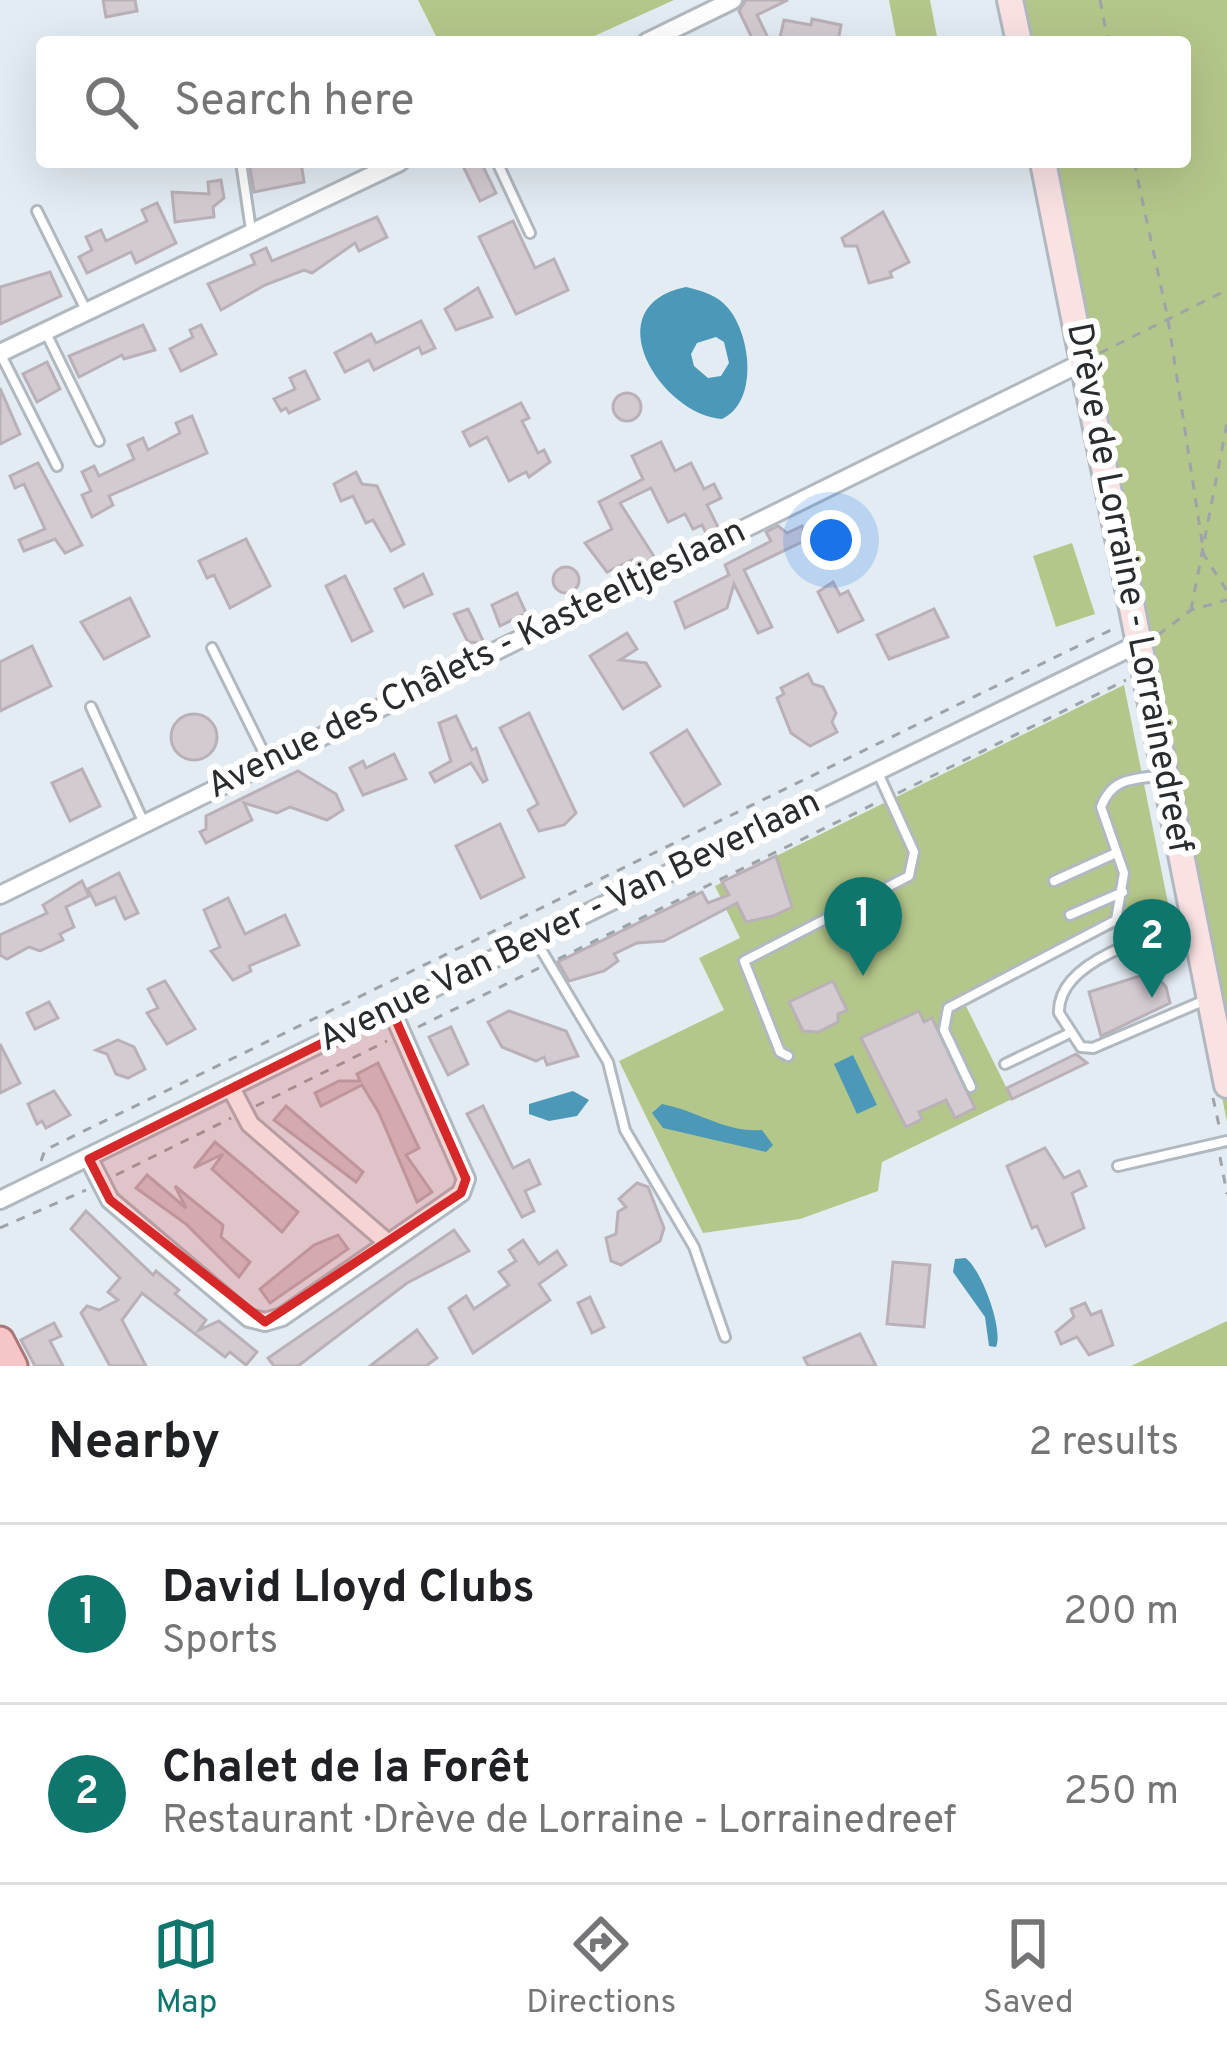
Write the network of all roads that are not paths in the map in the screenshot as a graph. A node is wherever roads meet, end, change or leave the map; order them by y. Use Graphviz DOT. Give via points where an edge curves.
graph roads {
  1 [pos="733,0"];
  2 [pos="1010,0"];
  3 [pos="659,36"];
  4 [pos="1018,36"];
  5 [pos="242,168"];
  6 [pos="387,168"];
  7 [pos="500,168"];
  8 [pos="1044,168"];
  9 [pos="38,211"];
  10 [pos="251,232"];
  11 [pos="530,233"];
  12 [pos="86,310"];
  13 [pos="45,332"];
  14 [pos="0,353"];
  15 [pos="1083,362"];
  16 [pos="99,441"];
  17 [pos="57,466"];
  18 [pos="1140,643"];
  19 [pos="212,648"];
  20 [pos="91,707"];
  21 [pos="268,762"];
  22 [pos="877,772"];
  23 [pos="1166,775"];
  24 [pos="144,824"];
  25 [pos="1116,853"];
  26 [pos="1054,881"];
  27 [pos="1124,891"];
  28 [pos="0,895"];
  29 [pos="842,912"];
  30 [pos="1070,915"];
  31 [pos="1195,924"];
  32 [pos="535,939"];
  33 [pos="860,946"];
  34 [pos="1209,999"];
  35 [pos="391,1009"];
  36 [pos="1069,1034"];
  37 [pos="788,1056"];
  38 [pos="1005,1064"];
  39 [pos="1227,1085"];
  40 [pos="971,1087"];
  41 [pos="231,1088"];
  42 [pos="1227,1141"];
  43 [pos="88,1159"];
  44 [pos="1118,1166"];
  45 [pos="0,1200"];
  46 [pos="388,1244"];
  47 [pos="725,1337"];
  48 [pos="0,1341"];
  49 [pos="13,1366"];
  1 -- 3 [label="street"];
  2 -- 4 [label="main road"];
  5 -- 10 [label="lane"];
  6 -- 10 [label="street"];
  7 -- 11 [label="lane"];
  8 -- 15 [label="main road, Drève de Lorraine - Lorrainedreef"];
  9 -- 12 [label="lane"];
  10 -- 12 [label="street"];
  12 -- 13 [label="street"];
  13 -- 14 [label="street"];
  13 -- 16 [label="lane"];
  14 -- 17 [label="lane"];
  15 -- 18 [label="main road, Drève de Lorraine - Lorrainedreef"];
  15 -- 21 [label="street, Avenue des Châlets - Kasteeltjeslaan"];
  18 -- 22 [label="street, Avenue Van Bever - Van Beverlaan"];
  18 -- 23 [label="main road, Drève de Lorraine - Lorrainedreef"];
  19 -- 21 [label="lane"];
  20 -- 24 [label="lane"];
  21 -- 24 [label="street, Avenue des Châlets - Kasteeltjeslaan"];
  22 -- 29 [label="lane" via="914,865 900,884"];
  22 -- 32 [label="street, Avenue Van Bever - Van Beverlaan"];
  23 -- 25 [label="lane" via="1121,780 1107,791 1101,807"];
  23 -- 31 [label="main road, Drève de Lorraine - Lorrainedreef"];
  24 -- 28 [label="street, Avenue des Châlets - Kasteeltjeslaan"];
  25 -- 26 [label="lane"];
  25 -- 27 [label="lane"];
  27 -- 30 [label="lane"];
  27 -- 40 [label="lane" via="1112,924 949,1008 944,1030"];
  29 -- 33 [label="lane"];
  29 -- 37 [label="lane" via="744,961"];
  31 -- 34 [label="main road, Drève de Lorraine - Lorrainedreef"];
  31 -- 36 [label="lane" via="1094,958 1059,1003"];
  32 -- 35 [label="street, Avenue Van Bever - Van Beverlaan"];
  32 -- 47 [label="lane" via="608,1061 625,1130 694,1247"];
  34 -- 36 [label="lane" via="1093,1048"];
  34 -- 39 [label="main road, Drève de Lorraine - Lorrainedreef"];
  35 -- 41 [label="street, Avenue Van Bever - Van Beverlaan"];
  35 -- 46 [label="street" via="466,1179 461,1193"];
  36 -- 38 [label="lane"];
  41 -- 43 [label="street, Avenue Van Bever - Van Beverlaan"];
  41 -- 46 [label="street" via="244,1112"];
  42 -- 44 [label="lane"];
  43 -- 45 [label="street, Avenue Van Bever - Van Beverlaan"];
  43 -- 46 [label="street" via="110,1200 249,1318 282,1317"];
  48 -- 49 [label="main road"];
}
